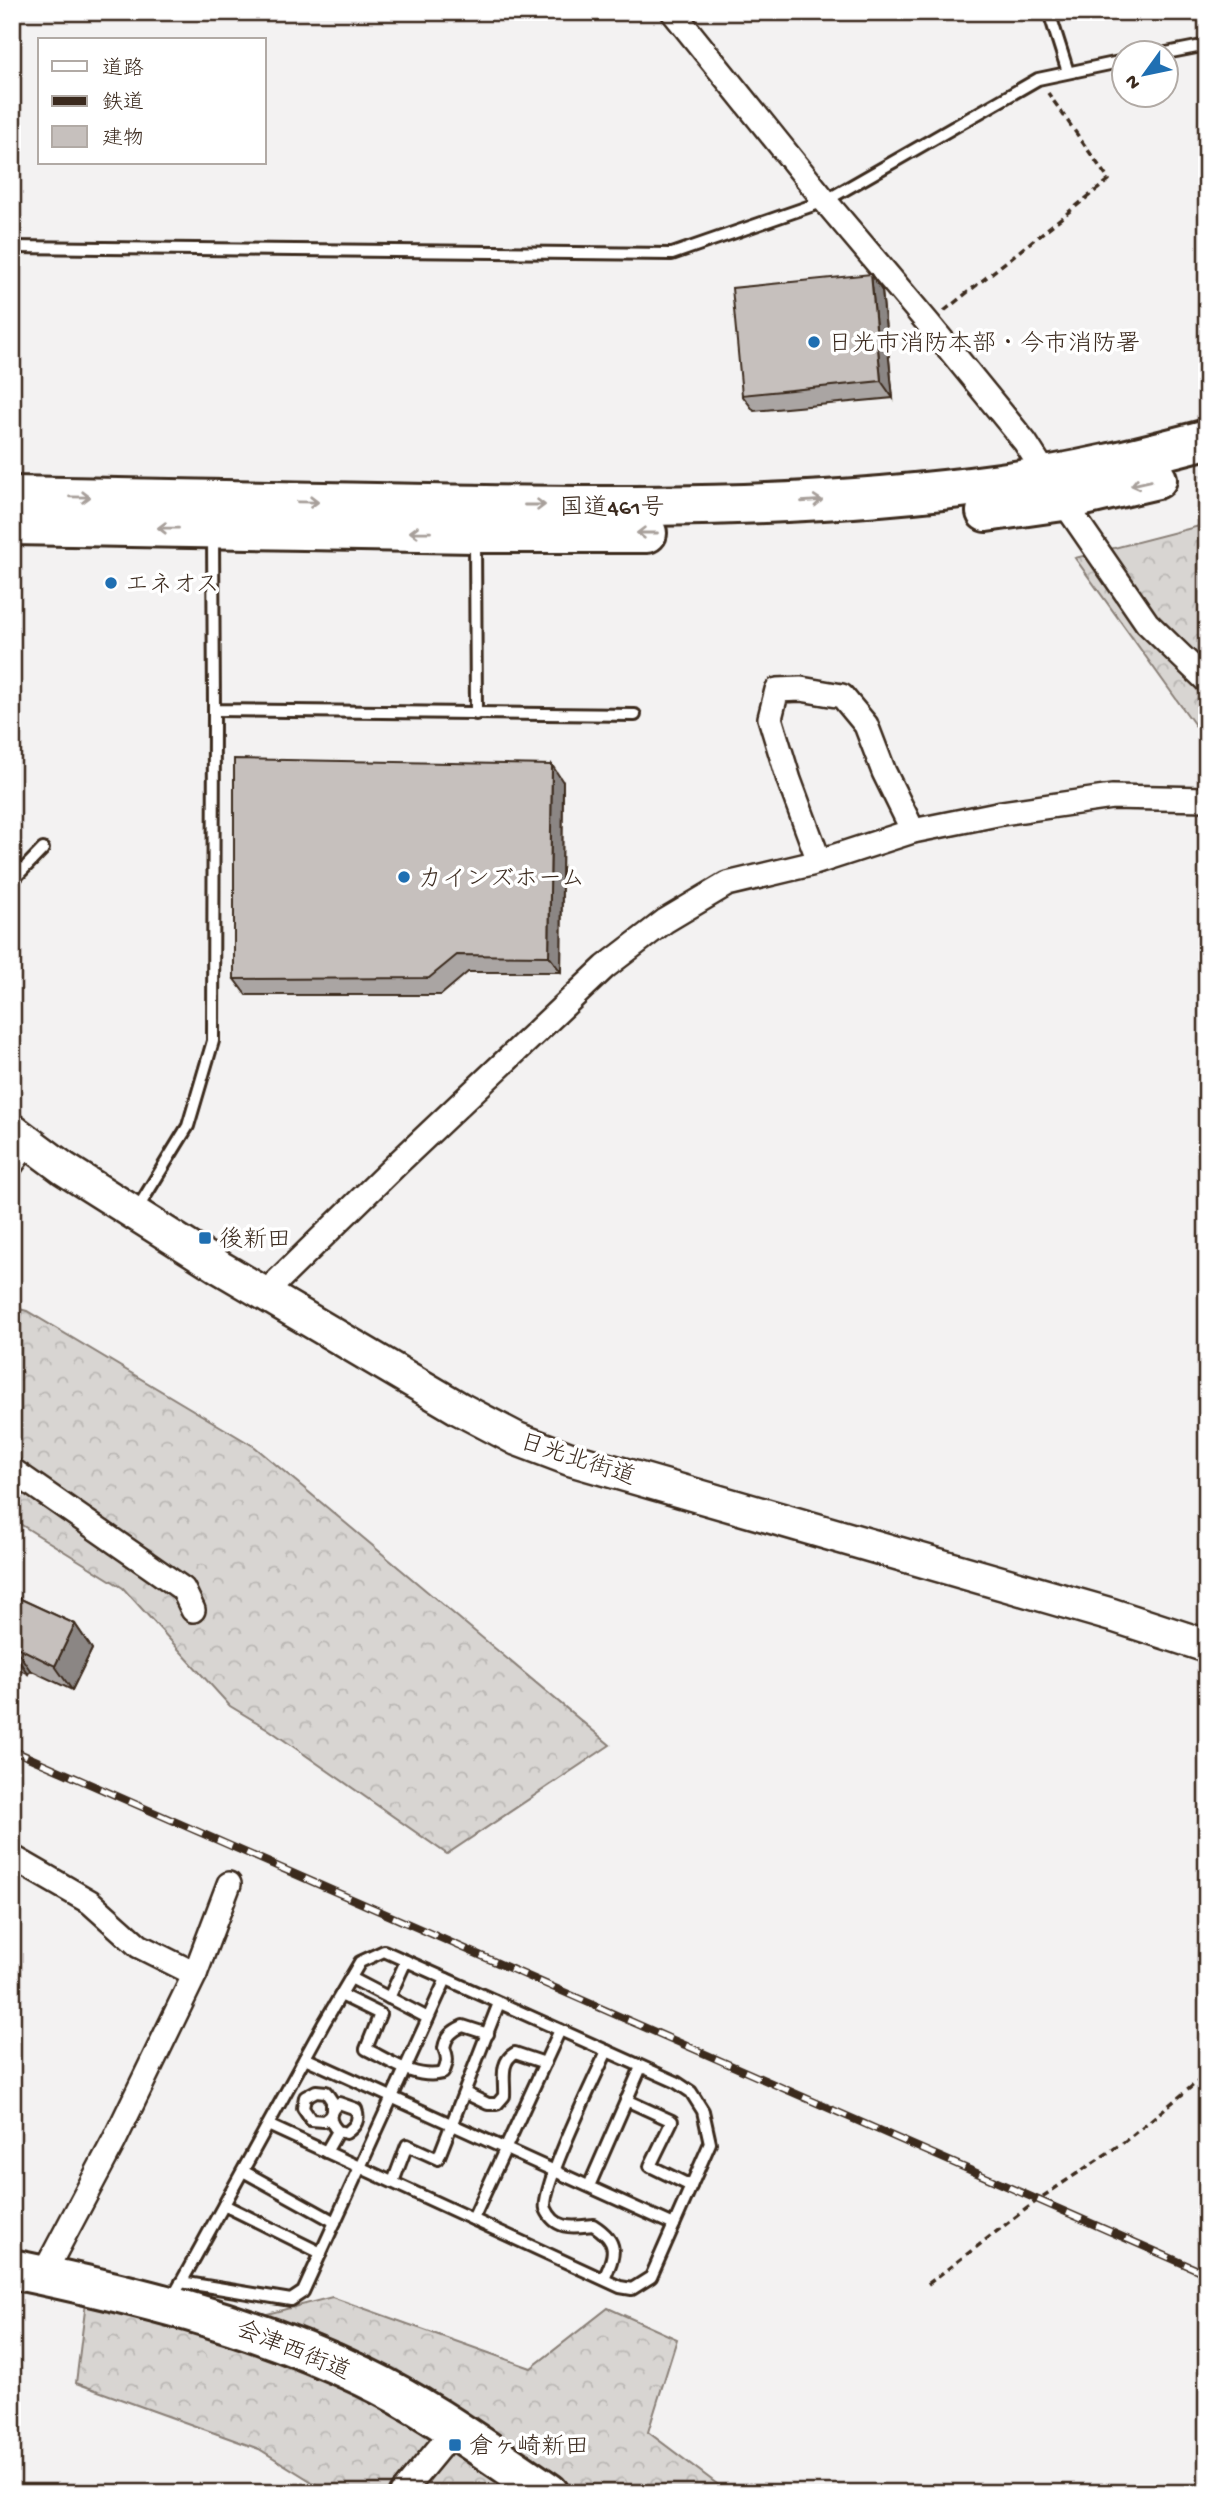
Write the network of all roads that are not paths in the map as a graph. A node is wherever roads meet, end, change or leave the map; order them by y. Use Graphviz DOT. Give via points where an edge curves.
graph roads {
  1 [pos="673,12"];
  2 [pos="1049,12"];
  3 [pos="1207,45"];
  4 [pos="1180,50"];
  5 [pos="1110,64"];
  6 [pos="1068,72"];
  7 [pos="825,201"];
  8 [pos="12,247"];
  9 [pos="1207,439"];
  10 [pos="1207,467"];
  11 [pos="1055,489"];
  12 [pos="12,496"];
  13 [pos="12,525"];
  14 [pos="213,528"];
  15 [pos="475,533"];
  16 [pos="1207,681"];
  17 [pos="214,710"];
  18 [pos="476,714"];
  19 [pos="635,715"];
  20 [pos="1207,799"];
  21 [pos="913,831"];
  22 [pos="43,849"];
  23 [pos="818,861"];
  24 [pos="12,881"];
  25 [pos="17,1145"];
  26 [pos="135,1213"];
  27 [pos="265,1293"];
  28 [pos="12,1470"];
  29 [pos="193,1610"];
  30 [pos="1207,1646"];
  31 [pos="12,1857"];
  32 [pos="229,1884"];
  33 [pos="407,1961"];
  34 [pos="195,1974"];
  35 [pos="351,1978"];
  36 [pos="446,1979"];
  37 [pos="341,1994"];
  38 [pos="389,1998"];
  39 [pos="499,2003"];
  40 [pos="428,2018"];
  41 [pos="560,2030"];
  42 [pos="488,2034"];
  43 [pos="607,2051"];
  44 [pos="305,2058"];
  45 [pos="545,2063"];
  46 [pos="641,2067"];
  47 [pos="405,2068"];
  48 [pos="333,2071"];
  49 [pos="324,2092"];
  50 [pos="465,2093"];
  51 [pos="392,2097"];
  52 [pos="626,2100"];
  53 [pos="331,2113"];
  54 [pos="453,2124"];
  55 [pos="268,2125"];
  56 [pos="338,2131"];
  57 [pos="505,2149"];
  58 [pos="326,2152"];
  59 [pos="360,2167"];
  60 [pos="243,2171"];
  61 [pos="554,2171"];
  62 [pos="393,2182"];
  63 [pos="589,2186"];
  64 [pos="691,2186"];
  65 [pos="223,2205"];
  66 [pos="473,2219"];
  67 [pos="335,2222"];
  68 [pos="674,2225"];
  69 [pos="321,2253"];
  70 [pos="27,2272"];
  71 [pos="604,2279"];
  72 [pos="175,2293"];
  73 [pos="454,2430"];
  74 [pos="402,2493"];
  75 [pos="550,2493"];
  1 -- 7 [label="street"];
  2 -- 6 [label="lane"];
  3 -- 4 [label="lane"];
  5 -- 6 [label="lane"];
  6 -- 7 [label="lane" via="1038,79"];
  7 -- 8 [label="lane" via="671,254"];
  7 -- 11 [label="street" via="1025,442"];
  9 -- 11 [label="highway, 国道461号" via="1142,456"];
  10 -- 11 [label="highway, 国道461号, one-way"];
  12 -- 11 [label="highway, 国道461号, one-way" via="654,506"];
  11 -- 15 [label="highway, 国道461号, one-way" via="940,517 658,533"];
  11 -- 16 [label="street" via="1147,623"];
  14 -- 13 [label="highway, 国道461号, one-way"];
  15 -- 14 [label="highway, 国道461号, one-way"];
  14 -- 17 [label="lane"];
  15 -- 18 [label="lane"];
  17 -- 18 [label="lane"];
  17 -- 26 [label="lane" via="213,1041 188,1126"];
  18 -- 19 [label="lane"];
  20 -- 21 [label="street" via="1112,797"];
  21 -- 23 [label="street"];
  21 -- 23 [label="street" via="866,725 842,696 777,690 770,718"];
  22 -- 24 [label="lane"];
  23 -- 27 [label="street" via="727,884 664,921 606,967"];
  25 -- 26 [label="street, 日光北街道"];
  26 -- 27 [label="street, 日光北街道"];
  27 -- 30 [label="street, 日光北街道" via="460,1409 517,1439 570,1459"];
  28 -- 29 [label="street" via="183,1588"];
  31 -- 34 [label="street" via="90,1902 139,1946"];
  32 -- 34 [label="street"];
  33 -- 35 [label="lane" via="384,1951 360,1962"];
  33 -- 36 [label="lane"];
  33 -- 38 [label="lane"];
  34 -- 70 [label="street" via="114,2141"];
  35 -- 37 [label="lane"];
  35 -- 38 [label="lane"];
  36 -- 39 [label="lane"];
  36 -- 40 [label="lane"];
  37 -- 44 [label="lane"];
  37 -- 47 [label="lane" via="380,2014 366,2049"];
  38 -- 40 [label="lane"];
  39 -- 41 [label="lane"];
  39 -- 42 [label="lane"];
  40 -- 47 [label="lane"];
  41 -- 43 [label="lane"];
  41 -- 45 [label="lane"];
  42 -- 47 [label="lane" via="463,2025 452,2032 445,2042 448,2056 443,2073 430,2076"];
  42 -- 50 [label="lane"];
  43 -- 46 [label="lane"];
  43 -- 61 [label="lane"];
  44 -- 48 [label="lane"];
  44 -- 55 [label="lane"];
  45 -- 50 [label="lane" via="515,2053 507,2057 503,2096 497,2104"];
  45 -- 57 [label="lane"];
  46 -- 52 [label="lane"];
  46 -- 64 [label="lane" via="691,2092 703,2111 710,2143"];
  47 -- 51 [label="lane"];
  48 -- 49 [label="lane"];
  48 -- 51 [label="lane"];
  49 -- 53 [label="lane" via="330,2096"];
  49 -- 53 [label="lane" via="305,2097 303,2108 316,2122"];
  50 -- 54 [label="lane"];
  51 -- 54 [label="lane"];
  51 -- 59 [label="lane"];
  52 -- 63 [label="lane"];
  52 -- 64 [label="lane" via="672,2121 650,2166"];
  53 -- 56 [label="lane" via="331,2124"];
  53 -- 56 [label="lane" via="339,2103 356,2109 354,2128"];
  54 -- 57 [label="lane"];
  54 -- 62 [label="lane" via="438,2159 407,2145"];
  55 -- 58 [label="lane"];
  55 -- 60 [label="lane"];
  56 -- 58 [label="lane"];
  57 -- 61 [label="lane"];
  57 -- 66 [label="lane"];
  58 -- 59 [label="lane"];
  59 -- 62 [label="lane"];
  59 -- 67 [label="lane"];
  60 -- 65 [label="lane"];
  60 -- 67 [label="lane"];
  61 -- 63 [label="lane"];
  61 -- 71 [label="lane" via="546,2208 563,2225 573,2229 593,2225 608,2235 613,2258"];
  62 -- 66 [label="lane"];
  63 -- 68 [label="lane"];
  64 -- 68 [label="lane"];
  65 -- 69 [label="lane"];
  65 -- 72 [label="lane"];
  66 -- 71 [label="lane"];
  67 -- 69 [label="lane"];
  68 -- 71 [label="lane" via="651,2277 632,2289"];
  69 -- 72 [label="lane" via="303,2292 291,2300"];
  70 -- 72 [label="highway, 会津西街道"];
  72 -- 73 [label="highway, 会津西街道" via="233,2323 366,2378"];
  73 -- 74 [label="street"];
  73 -- 75 [label="highway, 会津西街道"];
}
